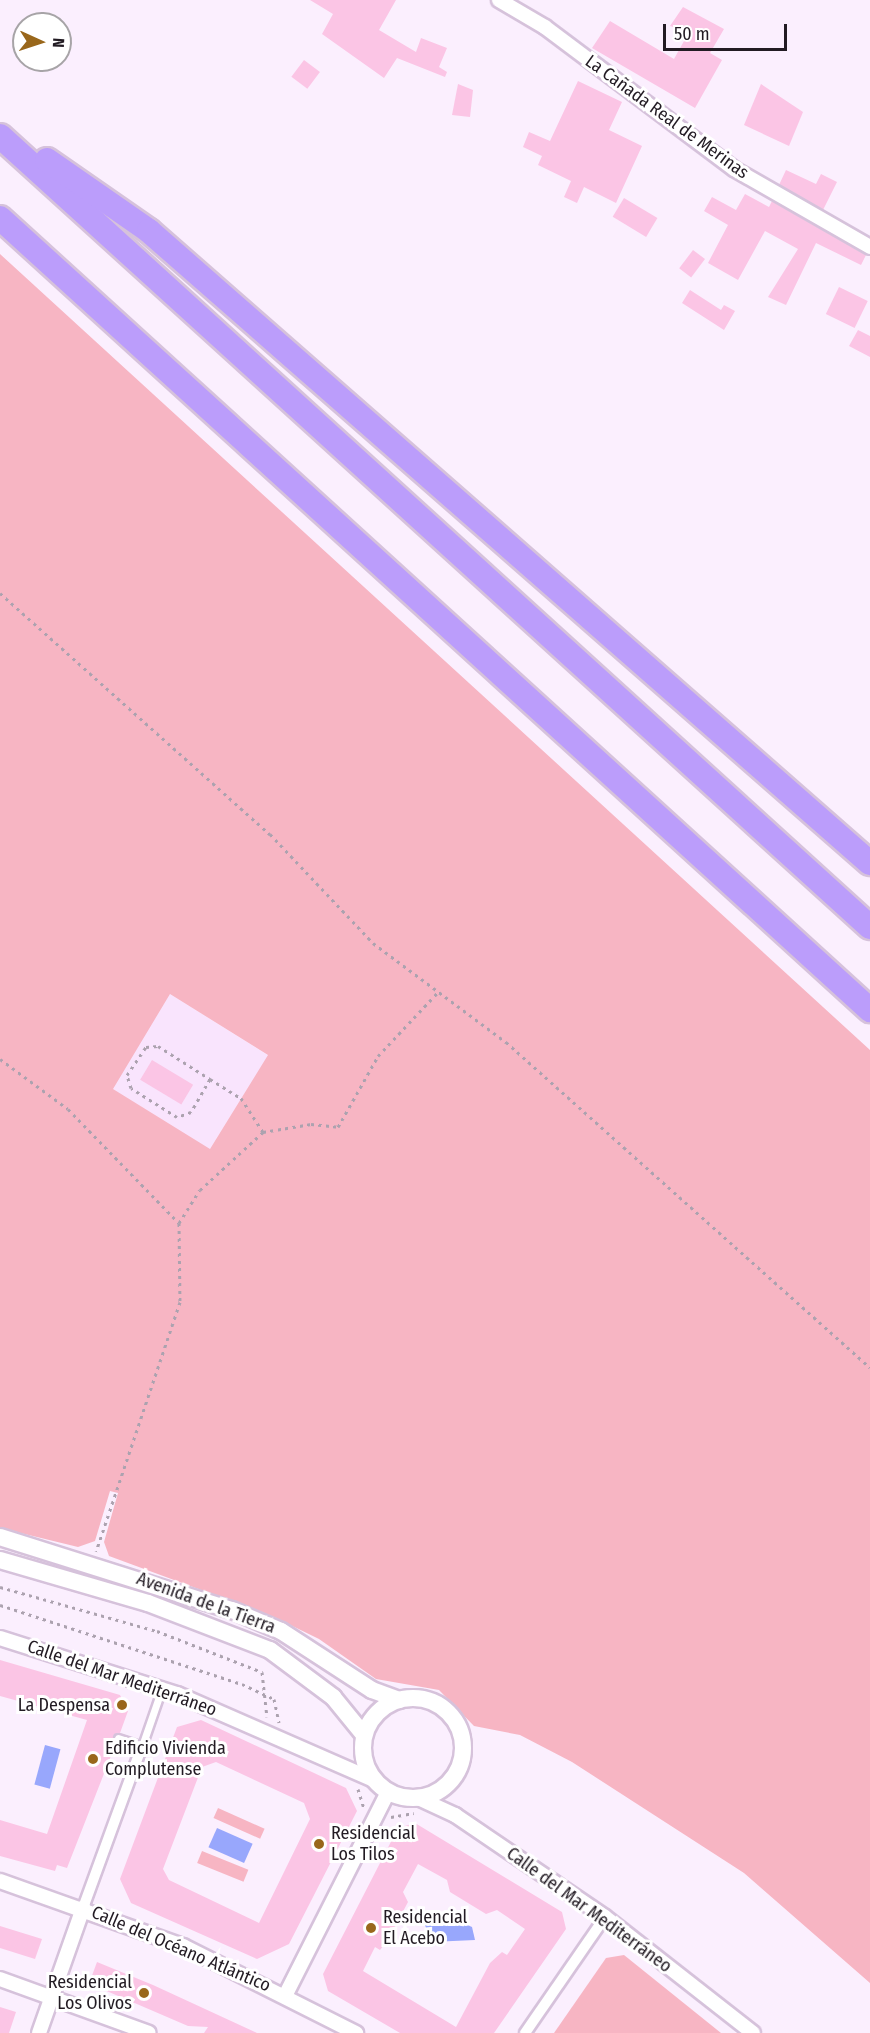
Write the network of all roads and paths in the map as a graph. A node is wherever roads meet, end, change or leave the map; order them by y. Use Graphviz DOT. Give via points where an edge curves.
graph roads {
  1 [pos="499,0"];
  2 [pos="0,127"];
  3 [pos="0,136"];
  4 [pos="0,219"];
  5 [pos="870,247"];
  6 [pos="0,593"];
  7 [pos="870,863"];
  8 [pos="870,927"];
  9 [pos="439,992"];
  10 [pos="870,1010"];
  11 [pos="1,1060"];
  12 [pos="0,1066"];
  13 [pos="210,1079"];
  14 [pos="263,1132"];
  15 [pos="179,1223"];
  16 [pos="870,1367"];
  17 [pos="0,1537"];
  18 [pos="0,1560"];
  19 [pos="92,1563"];
  20 [pos="0,1587"];
  21 [pos="0,1638"];
  22 [pos="162,1688"];
  23 [pos="399,1700"];
  24 [pos="364,1735"];
  25 [pos="274,1736"];
  26 [pos="118,1738"];
  27 [pos="142,1746"];
  28 [pos="374,1780"];
  29 [pos="388,1792"];
  30 [pos="418,1798"];
  31 [pos="0,1881"];
  32 [pos="83,1908"];
  33 [pos="605,1917"];
  34 [pos="0,1979"];
  35 [pos="286,1994"];
  36 [pos="52,1996"];
  37 [pos="39,2033"];
  38 [pos="149,2033"];
  39 [pos="356,2033"];
  40 [pos="525,2033"];
  41 [pos="753,2033"];
  1 -- 5 [label="street, La Cañada Real de Merinas" via="545,27 734,169"];
  2 -- 7 [label="highway" via="149,231"];
  3 -- 8 [label="highway"];
  4 -- 10 [label="highway"];
  6 -- 9 [label="path" via="270,834 373,943"];
  9 -- 14 [label="path" via="378,1056 338,1127 311,1124"];
  9 -- 16 [label="path" via="506,1042"];
  11 -- 12 [label="path"];
  11 -- 15 [label="path" via="68,1109"];
  13 -- 13 [label="path" via="158,1046 146,1047 127,1075 130,1088 177,1117 191,1112"];
  13 -- 14 [label="path" via="241,1098"];
  14 -- 15 [label="path" via="200,1190"];
  15 -- 19 [label="path" via="180,1302"];
  17 -- 19 [label="street, Avenida de la Tierra"];
  18 -- 24 [label="street, Avenida de la Tierra" via="148,1603 270,1650 333,1697"];
  19 -- 23 [label="street, Avenida de la Tierra" via="281,1631 372,1690"];
  20 -- 25 [label="path" via="147,1628 262,1672"];
  21 -- 22 [label="street, Calle del Mar Mediterráneo"];
  22 -- 25 [label="street, Calle del Mar Mediterráneo"];
  22 -- 27 [label="lane"];
  23 -- 24 [label="street" via="377,1713"];
  23 -- 30 [label="street" via="439,1705 458,1725 463,1741 456,1774 446,1786"];
  24 -- 28 [label="street" via="363,1751"];
  25 -- 28 [label="street, Calle del Mar Mediterráneo"];
  26 -- 27 [label="lane"];
  27 -- 32 [label="street"];
  28 -- 29 [label="street"];
  29 -- 30 [label="street"];
  29 -- 35 [label="street"];
  30 -- 33 [label="street, Calle del Mar Mediterráneo" via="455,1815"];
  31 -- 32 [label="street, Calle del Océano Atlántico"];
  32 -- 35 [label="street, Calle del Océano Atlántico"];
  32 -- 36 [label="street"];
  33 -- 40 [label="street"];
  33 -- 41 [label="street, Calle del Mar Mediterráneo"];
  34 -- 36 [label="street"];
  35 -- 39 [label="street, Calle del Océano Atlántico"];
  36 -- 37 [label="street"];
  36 -- 38 [label="street"];
}
